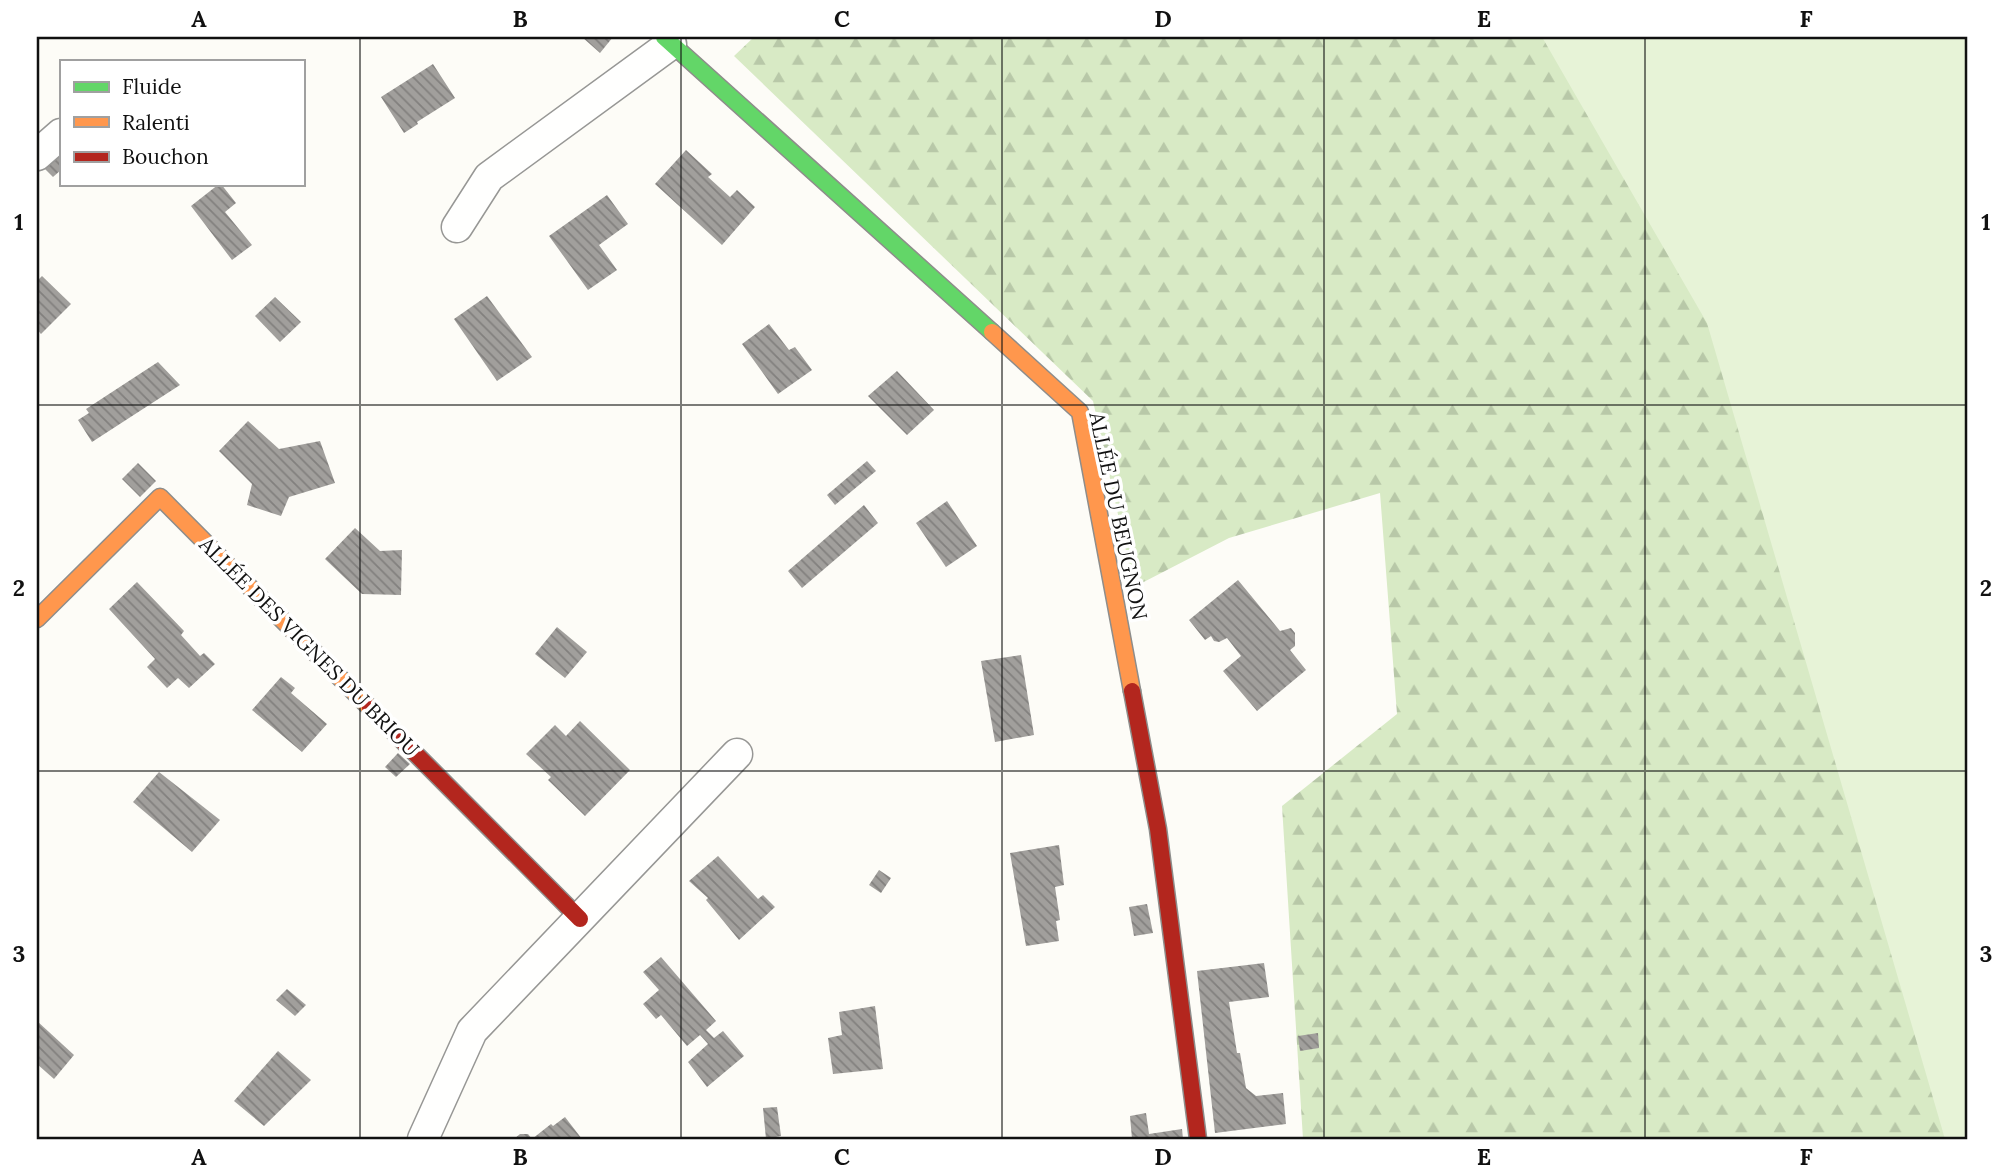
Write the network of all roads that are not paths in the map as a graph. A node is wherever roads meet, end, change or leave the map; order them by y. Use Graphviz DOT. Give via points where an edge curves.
graph roads {
  1 [pos="668,40"];
  2 [pos="60,135"];
  3 [pos="37,155"];
  4 [pos="457,227"];
  5 [pos="37,619"];
  6 [pos="737,754"];
  7 [pos="579,919"];
  8 [pos="423,1139"];
  9 [pos="1198,1139"];
  1 -- 4 [label="street" via="489,177"];
  1 -- 9 [label="street, ALLÉE DU BEUGNON" via="1080,412 1157,829"];
  2 -- 3 [label="street"];
  5 -- 7 [label="street, ALLÉE DES VIGNES DU BRIOU" via="160,497"];
  6 -- 7 [label="street"];
  7 -- 8 [label="street" via="472,1031"];
}
